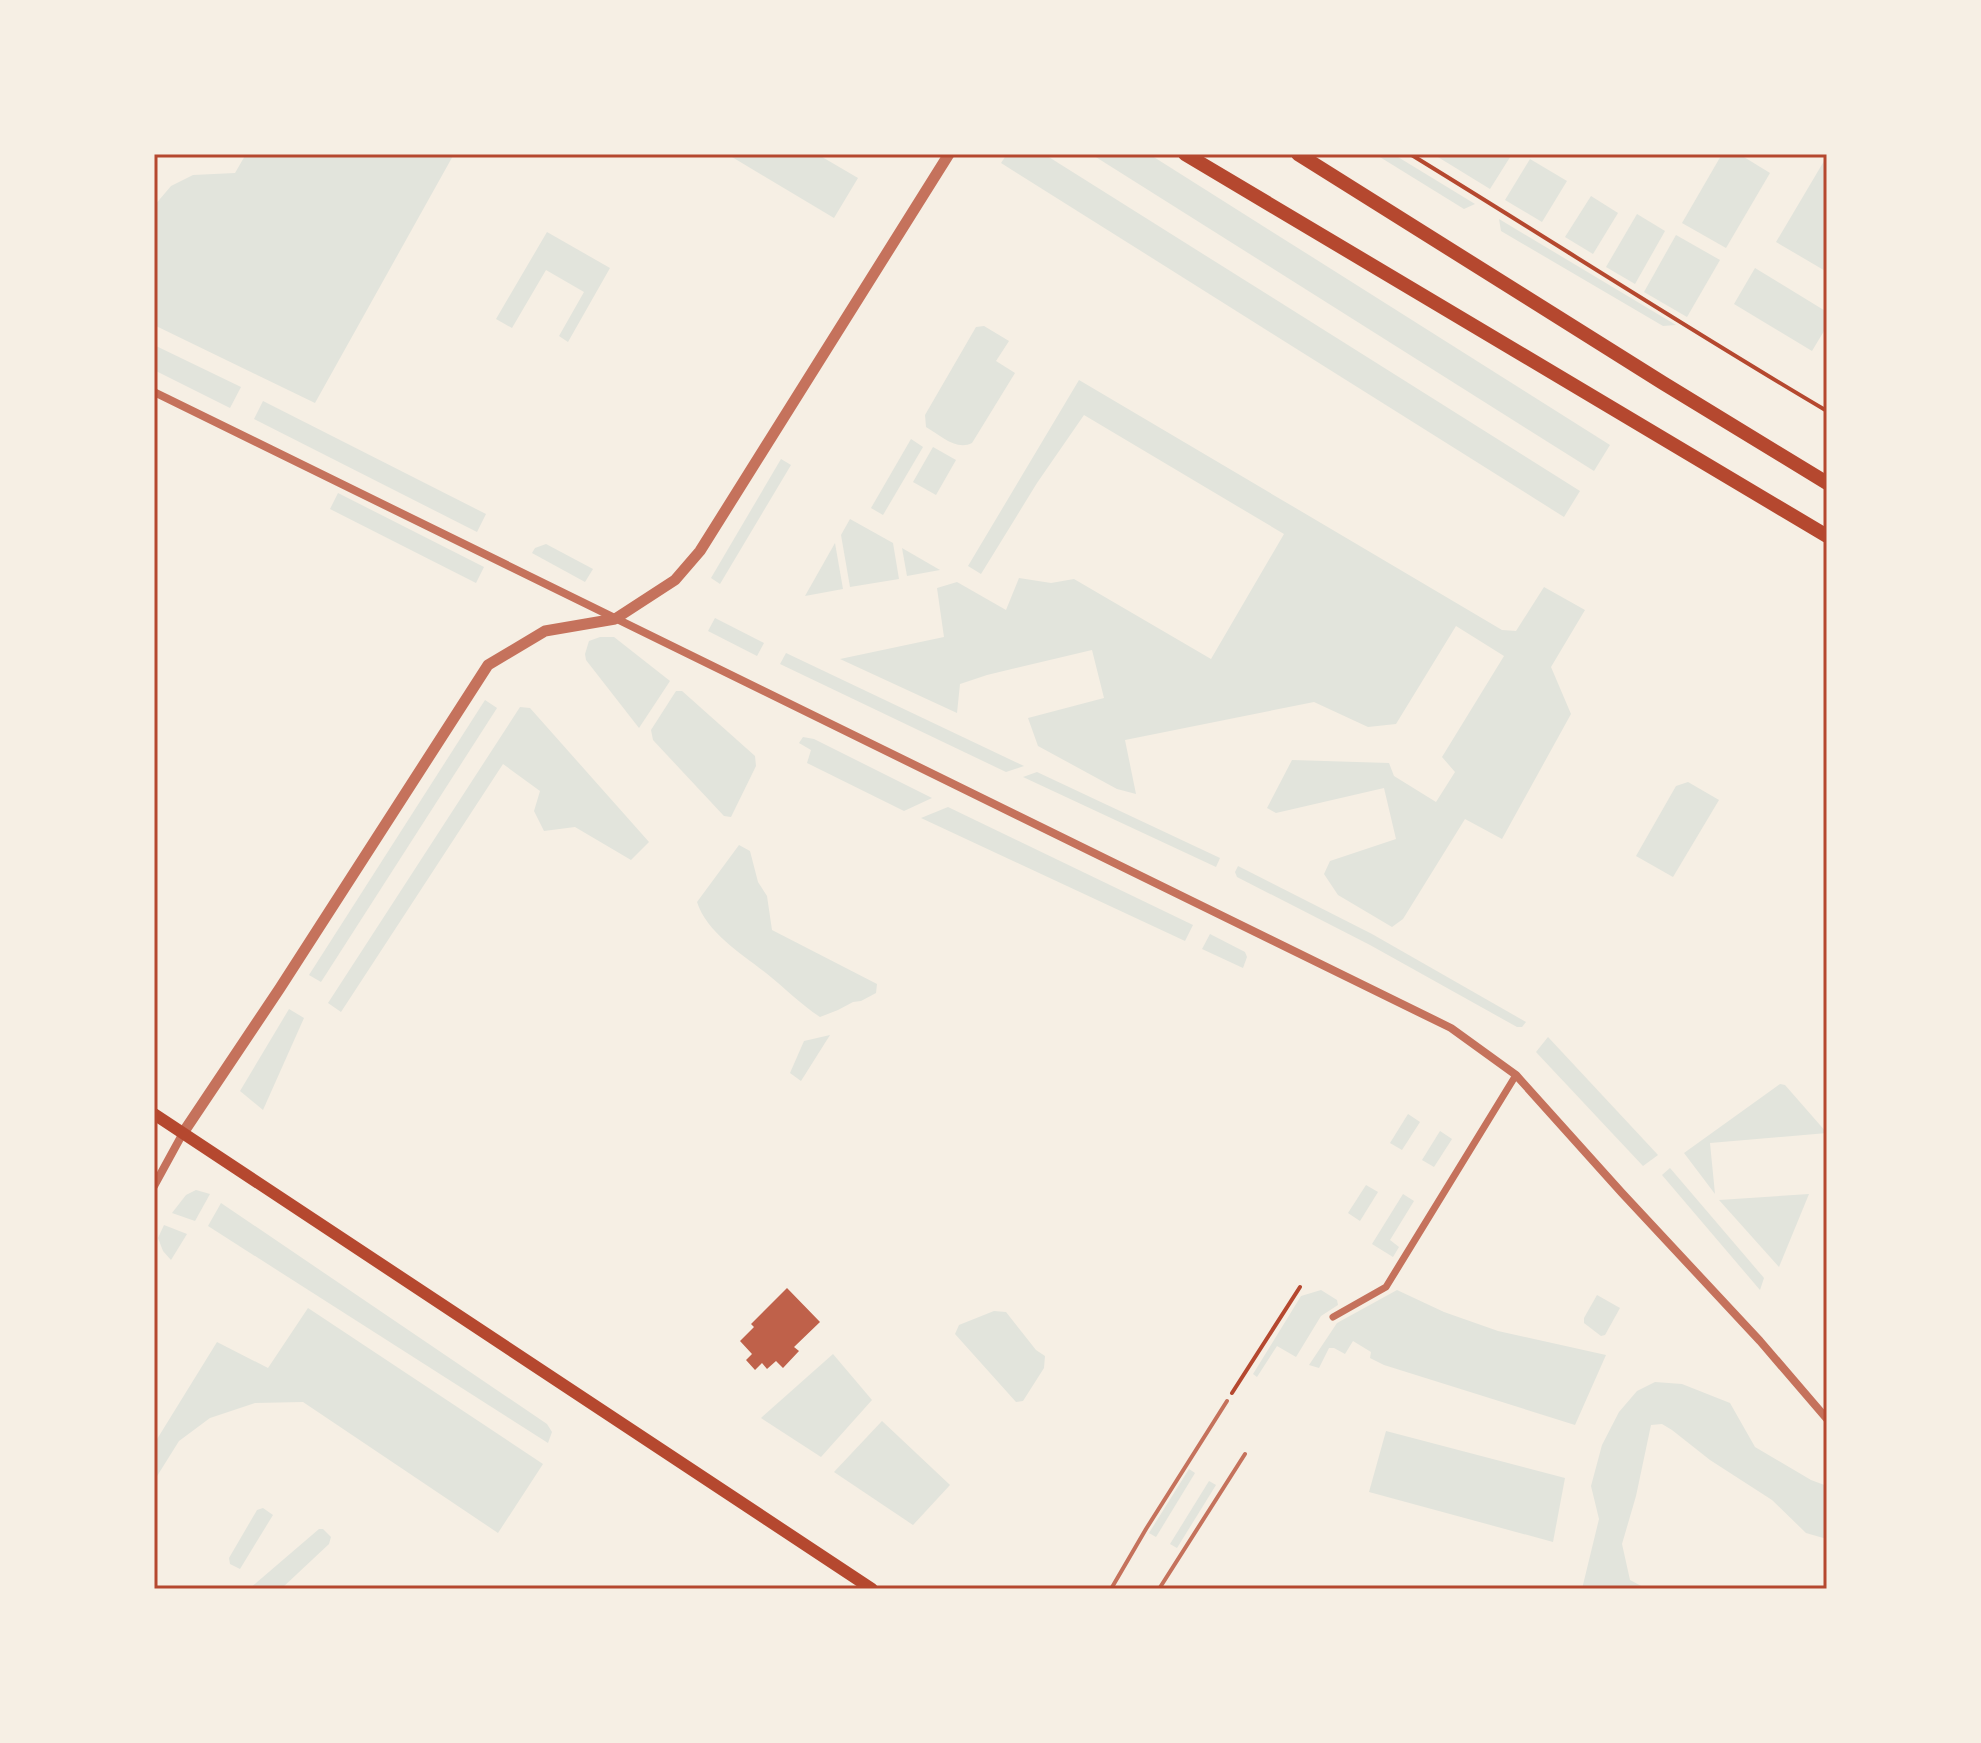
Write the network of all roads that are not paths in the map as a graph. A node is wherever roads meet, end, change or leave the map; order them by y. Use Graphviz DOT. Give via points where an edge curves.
graph roads {
  1 [pos="949,154"];
  2 [pos="1185,154"];
  3 [pos="1298,154"];
  4 [pos="1209,160"];
  5 [pos="154,392"];
  6 [pos="1827,483"];
  7 [pos="1827,536"];
  8 [pos="615,619"];
  9 [pos="1516,1075"];
  10 [pos="154,1114"];
  11 [pos="183,1133"];
  12 [pos="154,1186"];
  13 [pos="1333,1317"];
  14 [pos="1227,1401"];
  15 [pos="1827,1419"];
  16 [pos="1245,1454"];
  17 [pos="872,1589"];
  18 [pos="1111,1589"];
  19 [pos="1159,1589"];
  1 -- 8 [label="street" via="700,551 675,580"];
  2 -- 4 [label="main road"];
  3 -- 6 [label="main road"];
  4 -- 7 [label="main road"];
  5 -- 8 [label="street"];
  8 -- 9 [label="street" via="1451,1028"];
  8 -- 11 [label="street" via="545,631 488,665"];
  9 -- 13 [label="street" via="1386,1287"];
  9 -- 15 [label="street"];
  10 -- 11 [label="main road"];
  11 -- 12 [label="street"];
  11 -- 17 [label="main road"];
  14 -- 18 [label="lane"];
  16 -- 19 [label="lane"];
}
